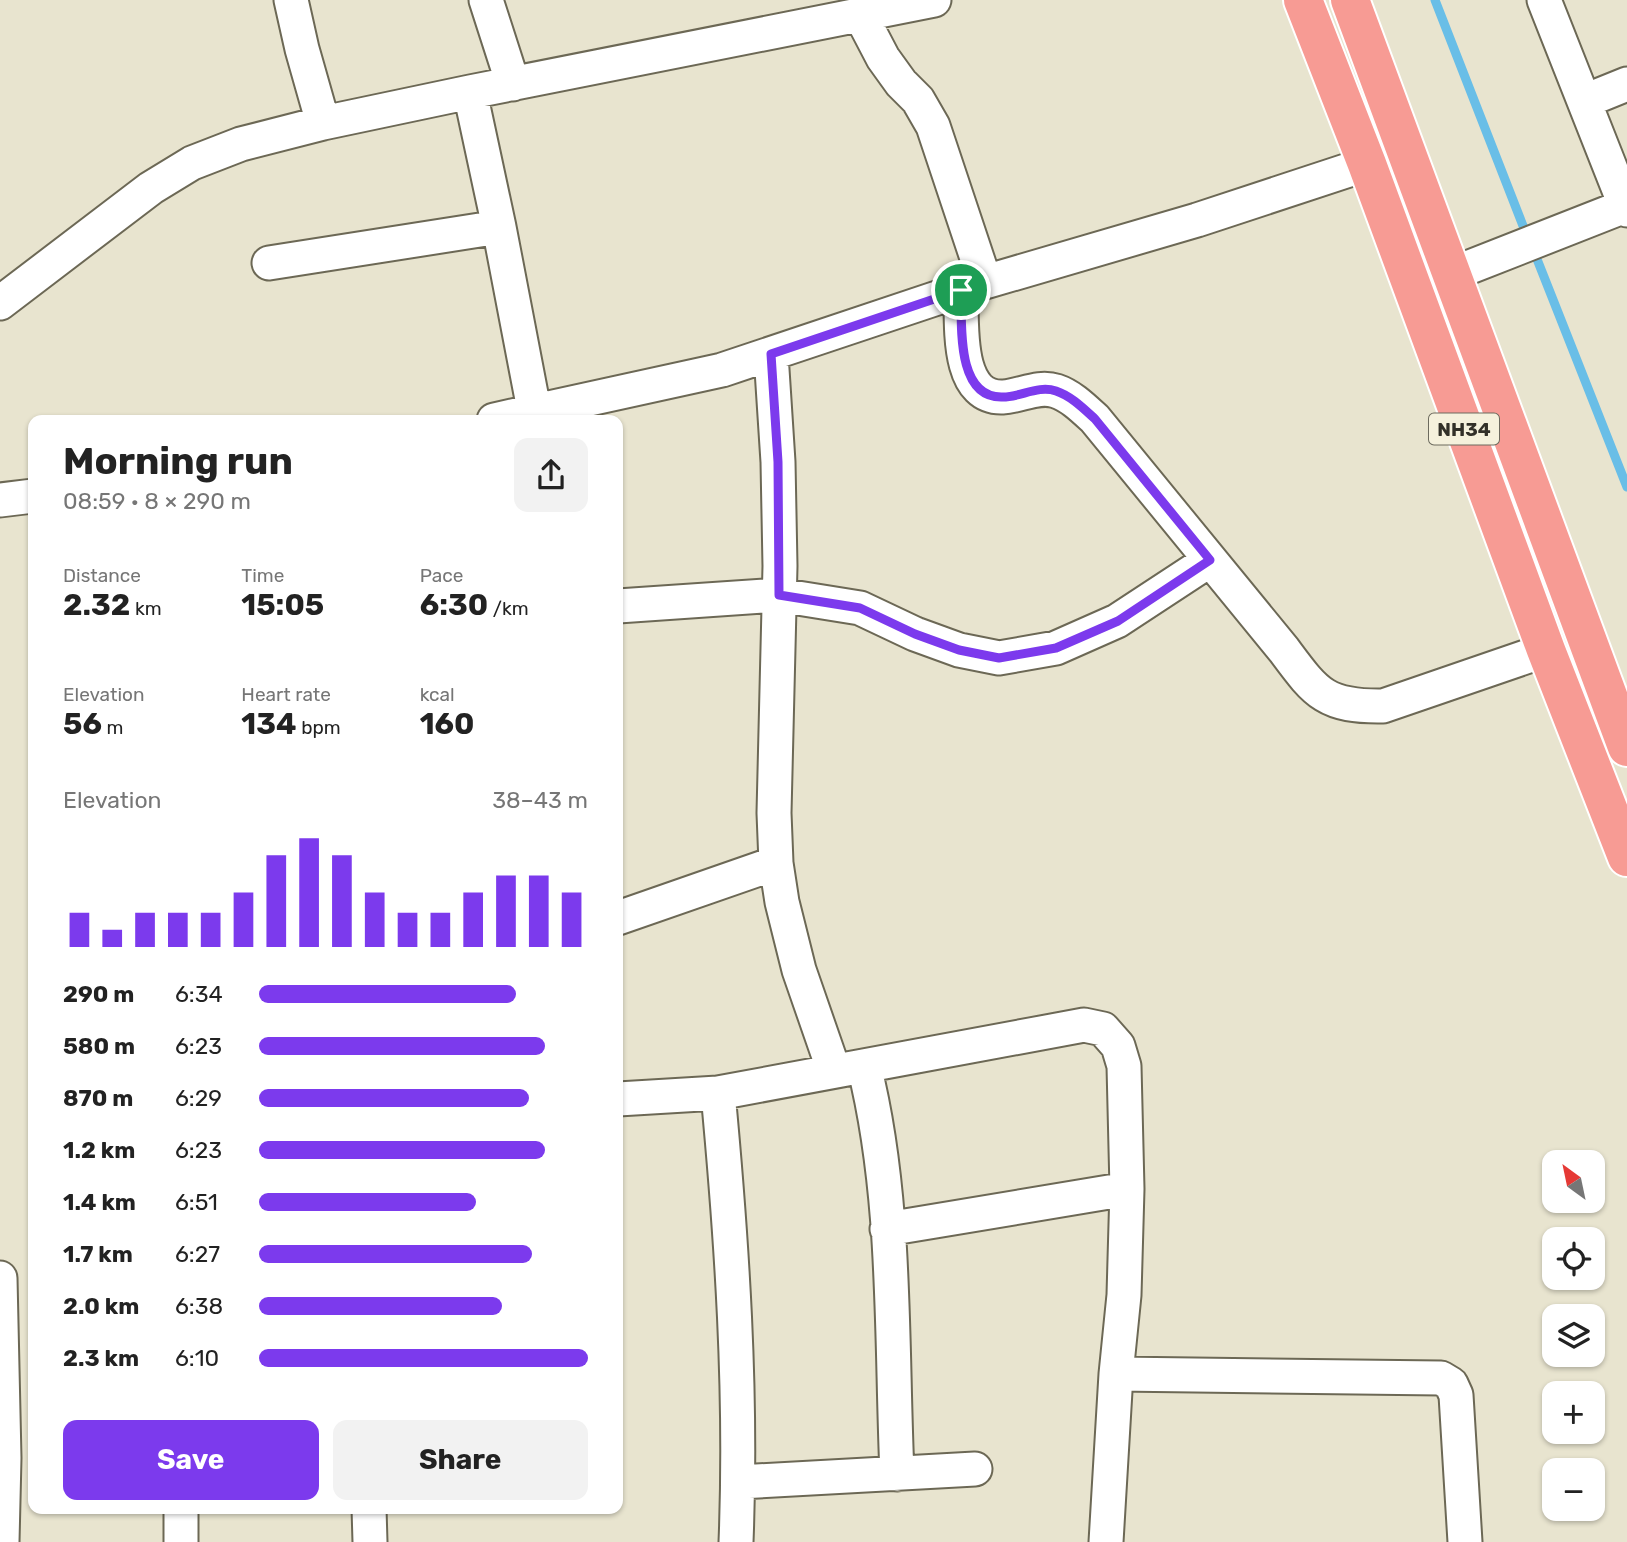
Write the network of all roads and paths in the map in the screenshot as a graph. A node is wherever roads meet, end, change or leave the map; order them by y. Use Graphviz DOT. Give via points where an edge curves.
graph roads {
  1 [pos="291,0"];
  2 [pos="486,0"];
  3 [pos="934,0"];
  4 [pos="1303,0"];
  5 [pos="1350,0"];
  6 [pos="1544,0"];
  7 [pos="860,14"];
  8 [pos="513,83"];
  9 [pos="1627,84"];
  10 [pos="470,92"];
  11 [pos="1586,102"];
  12 [pos="323,123"];
  13 [pos="1367,164"];
  14 [pos="1626,208"];
  15 [pos="499,227"];
  16 [pos="269,263"];
  17 [pos="1452,274"];
  18 [pos="973,286"];
  19 [pos="0,303"];
  20 [pos="771,354"];
  21 [pos="536,415"];
  22 [pos="540,415"];
  23 [pos="28,497"];
  24 [pos="0,500"];
  25 [pos="1210,560"];
  26 [pos="779,595"];
  27 [pos="623,606"];
  28 [pos="1546,650"];
  29 [pos="1627,747"];
  30 [pos="1627,857"];
  31 [pos="776,863"];
  32 [pos="623,916"];
  33 [pos="849,1068"];
  34 [pos="718,1093"];
  35 [pos="623,1099"];
  36 [pos="1127,1189"];
  37 [pos="887,1229"];
  38 [pos="0,1279"];
  39 [pos="1116,1374"];
  40 [pos="2,1458"];
  41 [pos="975,1469"];
  42 [pos="897,1474"];
  43 [pos="739,1482"];
  44 [pos="181,1514"];
  45 [pos="369,1514"];
  46 [pos="2,1542"];
  47 [pos="181,1542"];
  48 [pos="370,1542"];
  49 [pos="736,1542"];
  50 [pos="1106,1542"];
  51 [pos="1465,1542"];
  1 -- 12 [label="street"];
  2 -- 8 [label="street"];
  3 -- 7 [label="street"];
  4 -- 13 [label="highway, NH34"];
  5 -- 17 [label="highway, NH34"];
  6 -- 11 [label="street"];
  7 -- 8 [label="street"];
  7 -- 18 [label="street" via="883,58 933,126"];
  8 -- 10 [label="street"];
  9 -- 11 [label="street"];
  10 -- 12 [label="street"];
  10 -- 15 [label="street"];
  11 -- 14 [label="street"];
  12 -- 19 [label="street" via="241,144 192,163 151,188"];
  13 -- 18 [label="street"];
  13 -- 28 [label="highway, NH34"];
  14 -- 17 [label="street"];
  15 -- 16 [label="street"];
  15 -- 21 [label="street"];
  17 -- 29 [label="highway, NH34"];
  18 -- 20 [label="street"];
  18 -- 25 [label="street" via="963,350 969,374 981,391 1002,397 1055,390 1076,402"];
  20 -- 22 [label="street"];
  20 -- 26 [label="street"];
  23 -- 24 [label="street"];
  25 -- 26 [label="street" via="1118,621 1056,648 999,658 959,650 860,608"];
  25 -- 28 [label="street" via="1308,683 1327,698 1355,706 1382,706"];
  26 -- 27 [label="street"];
  26 -- 31 [label="street"];
  28 -- 30 [label="highway, NH34"];
  31 -- 32 [label="street"];
  31 -- 33 [label="street" via="799,970"];
  33 -- 34 [label="street"];
  33 -- 36 [label="street" via="1084,1025 1103,1029 1118,1045 1124,1066"];
  33 -- 37 [label="street" via="876,1118"];
  34 -- 35 [label="street"];
  34 -- 43 [label="street" via="729,1218"];
  36 -- 37 [label="street"];
  36 -- 39 [label="street"];
  37 -- 42 [label="street"];
  38 -- 40 [label="street"];
  39 -- 50 [label="street"];
  39 -- 51 [label="street" via="1441,1378 1457,1395"];
  40 -- 46 [label="street"];
  41 -- 42 [label="street"];
  42 -- 43 [label="street"];
  43 -- 49 [label="street"];
  44 -- 47 [label="street"];
  45 -- 48 [label="street"];
}
